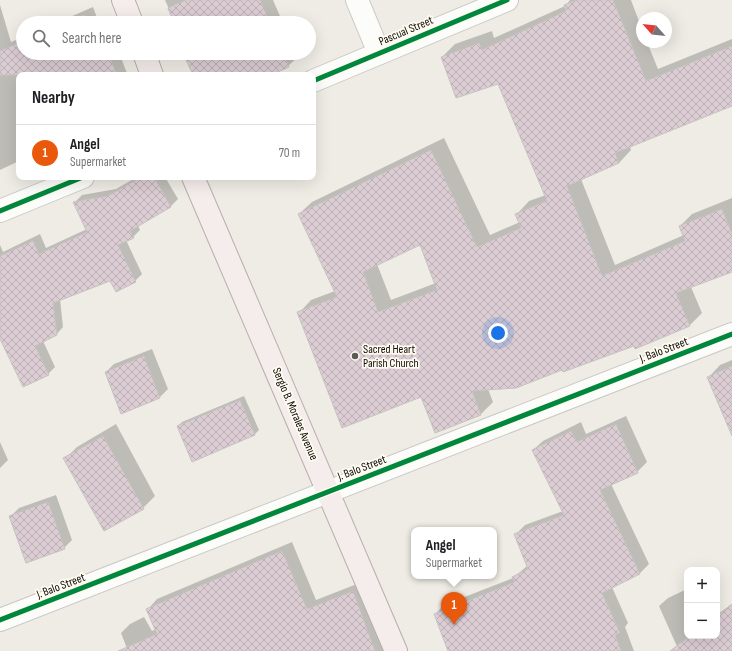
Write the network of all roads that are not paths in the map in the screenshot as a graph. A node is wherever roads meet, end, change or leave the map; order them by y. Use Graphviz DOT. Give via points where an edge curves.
graph roads {
  1 [pos="123,0"];
  2 [pos="357,0"];
  3 [pos="507,0"];
  4 [pos="129,16"];
  5 [pos="379,53"];
  6 [pos="147,60"];
  7 [pos="151,72"];
  8 [pos="316,80"];
  9 [pos="76,180"];
  10 [pos="194,180"];
  11 [pos="0,211"];
  12 [pos="732,334"];
  13 [pos="329,492"];
  14 [pos="0,620"];
  15 [pos="396,651"];
  1 -- 4 [label="main road"];
  2 -- 5 [label="street"];
  3 -- 5 [label="street, Pascual Street"];
  5 -- 8 [label="street, Pascual Street"];
  6 -- 7 [label="main road"];
  9 -- 11 [label="street"];
  10 -- 13 [label="main road, Sergio B. Morales Avenue"];
  12 -- 13 [label="street, J. Balo Street"];
  13 -- 14 [label="street, J. Balo Street"];
  13 -- 15 [label="main road, Sergio B. Morales Avenue"];
}
